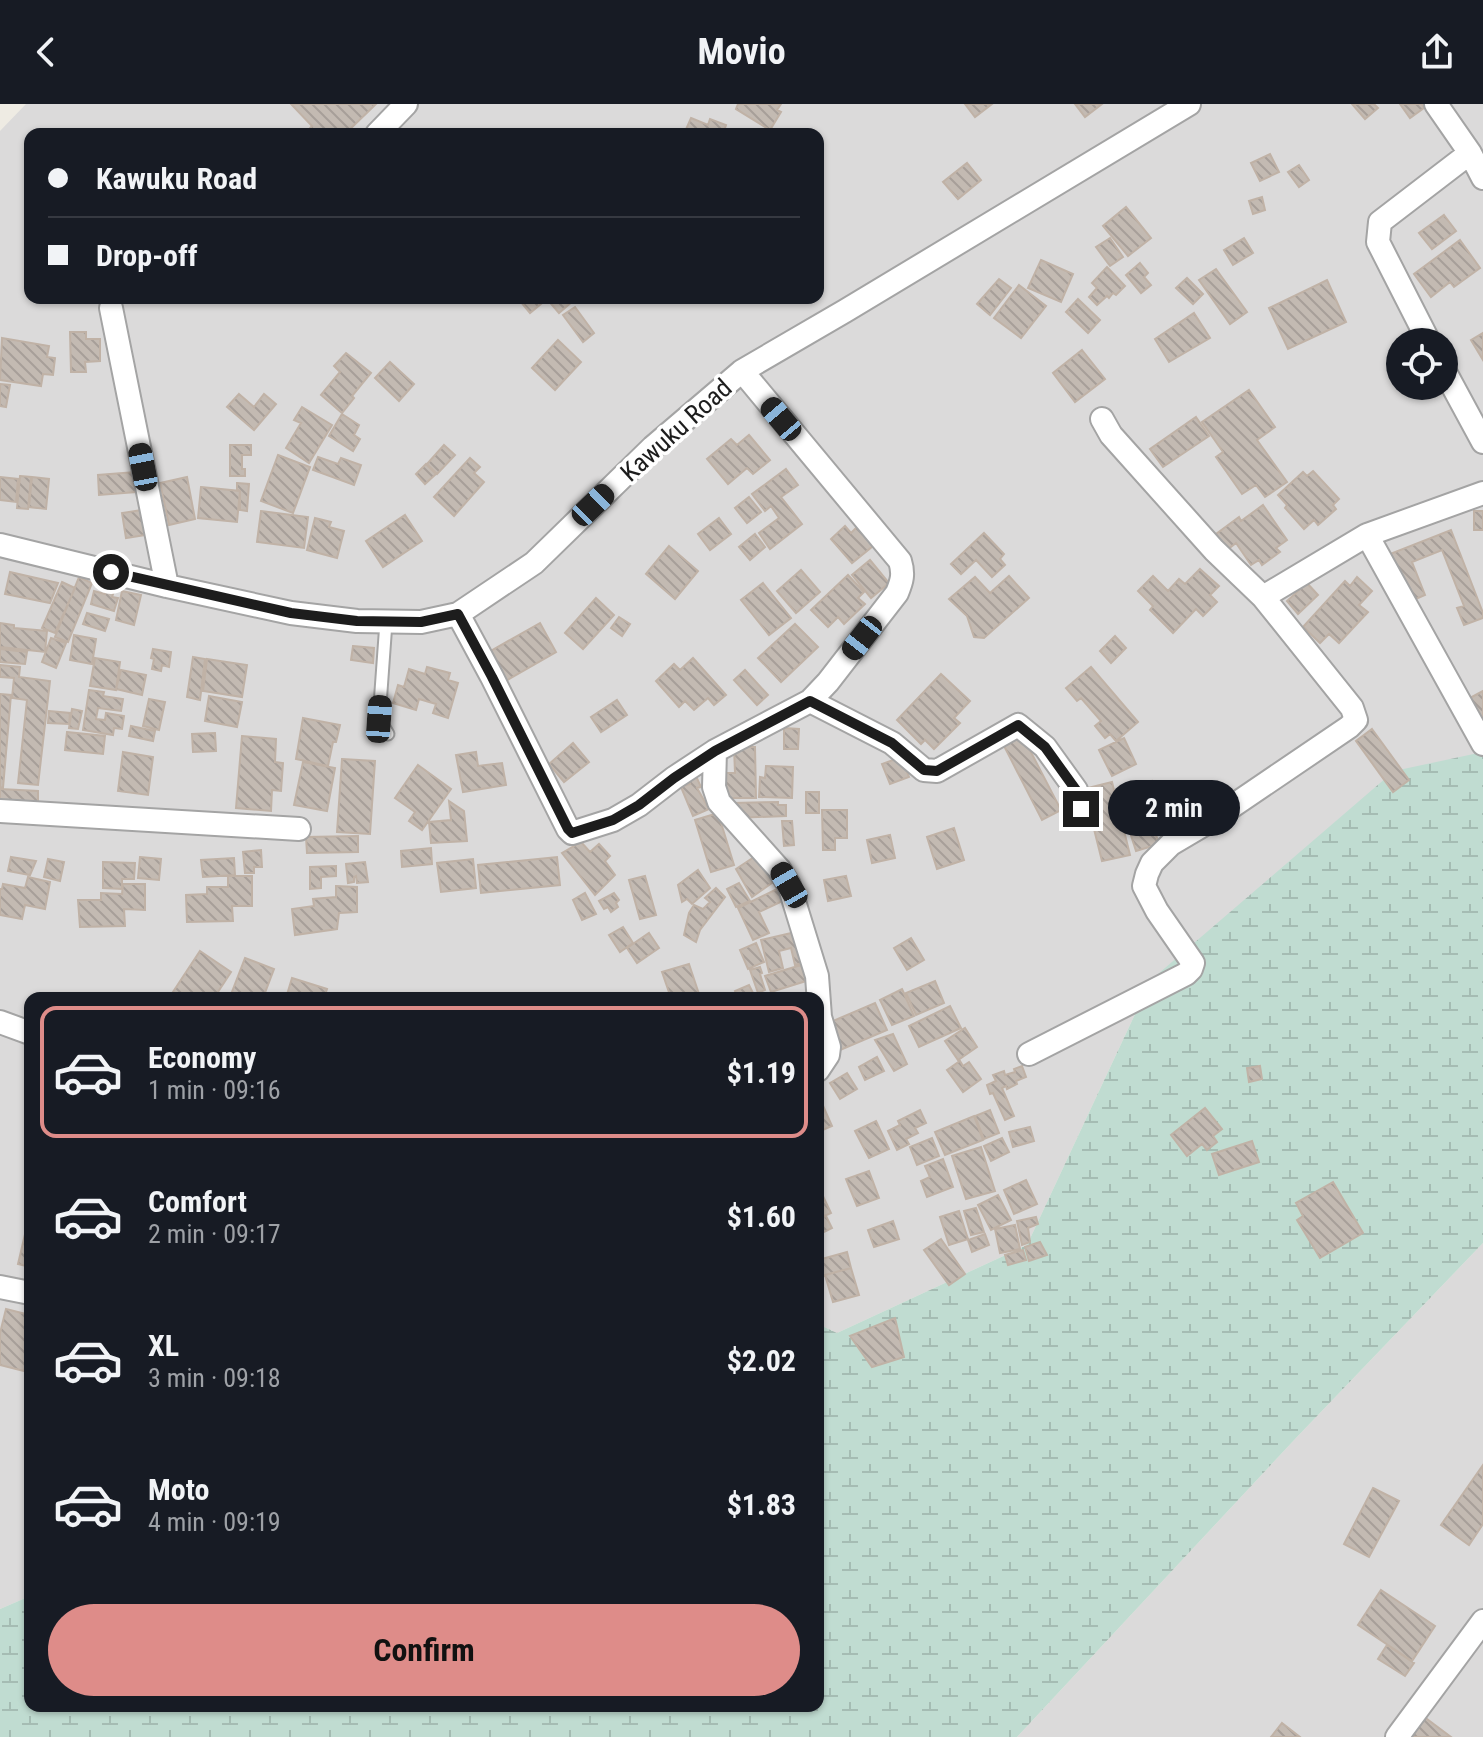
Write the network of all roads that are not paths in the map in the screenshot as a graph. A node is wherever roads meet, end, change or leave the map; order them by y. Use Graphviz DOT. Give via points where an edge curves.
graph roads {
  1 [pos="406,104"];
  2 [pos="1189,104"];
  3 [pos="1436,104"];
  4 [pos="383,128"];
  5 [pos="1470,153"];
  6 [pos="1483,178"];
  7 [pos="111,308"];
  8 [pos="1422,328"];
  9 [pos="742,371"];
  10 [pos="1458,396"];
  11 [pos="1102,419"];
  12 [pos="1483,442"];
  13 [pos="1483,493"];
  14 [pos="1367,535"];
  15 [pos="0,545"];
  16 [pos="167,586"];
  17 [pos="1263,597"];
  18 [pos="458,614"];
  19 [pos="386,622"];
  20 [pos="810,701"];
  21 [pos="388,734"];
  22 [pos="1483,744"];
  23 [pos="715,751"];
  24 [pos="1081,809"];
  25 [pos="0,811"];
  26 [pos="299,829"];
  27 [pos="818,992"];
  28 [pos="0,1022"];
  29 [pos="824,1030"];
  30 [pos="24,1031"];
  31 [pos="1029,1054"];
  32 [pos="824,1061"];
  33 [pos="0,1287"];
  34 [pos="24,1292"];
  35 [pos="1483,1621"];
  36 [pos="1397,1737"];
  1 -- 4 [label="street"];
  2 -- 9 [label="street, Kawuku Road"];
  3 -- 5 [label="street"];
  5 -- 6 [label="street"];
  5 -- 8 [label="street" via="1380,222 1378,242"];
  7 -- 16 [label="street"];
  9 -- 18 [label="street, Kawuku Road" via="653,447 534,563"];
  9 -- 20 [label="street" via="904,572 897,593"];
  10 -- 12 [label="street"];
  11 -- 17 [label="street" via="1214,550"];
  13 -- 14 [label="street"];
  14 -- 17 [label="street"];
  14 -- 22 [label="street"];
  15 -- 16 [label="street, Kawuku Road"];
  16 -- 19 [label="street, Kawuku Road" via="291,613"];
  17 -- 31 [label="street" via="1352,708 1356,720 1171,844 1152,863 1144,886 1193,963 1191,969"];
  18 -- 19 [label="street, Kawuku Road"];
  18 -- 23 [label="street" via="571,832 613,820"];
  19 -- 21 [label="lane" via="379,719"];
  20 -- 23 [label="street"];
  20 -- 24 [label="street" via="892,743 924,770 937,771 1018,725 1045,747 1076,790"];
  23 -- 27 [label="street" via="719,802 789,885"];
  25 -- 26 [label="street"];
  28 -- 30 [label="street"];
  29 -- 32 [label="street" via="829,1047"];
  33 -- 34 [label="street"];
  35 -- 36 [label="street"];
}
